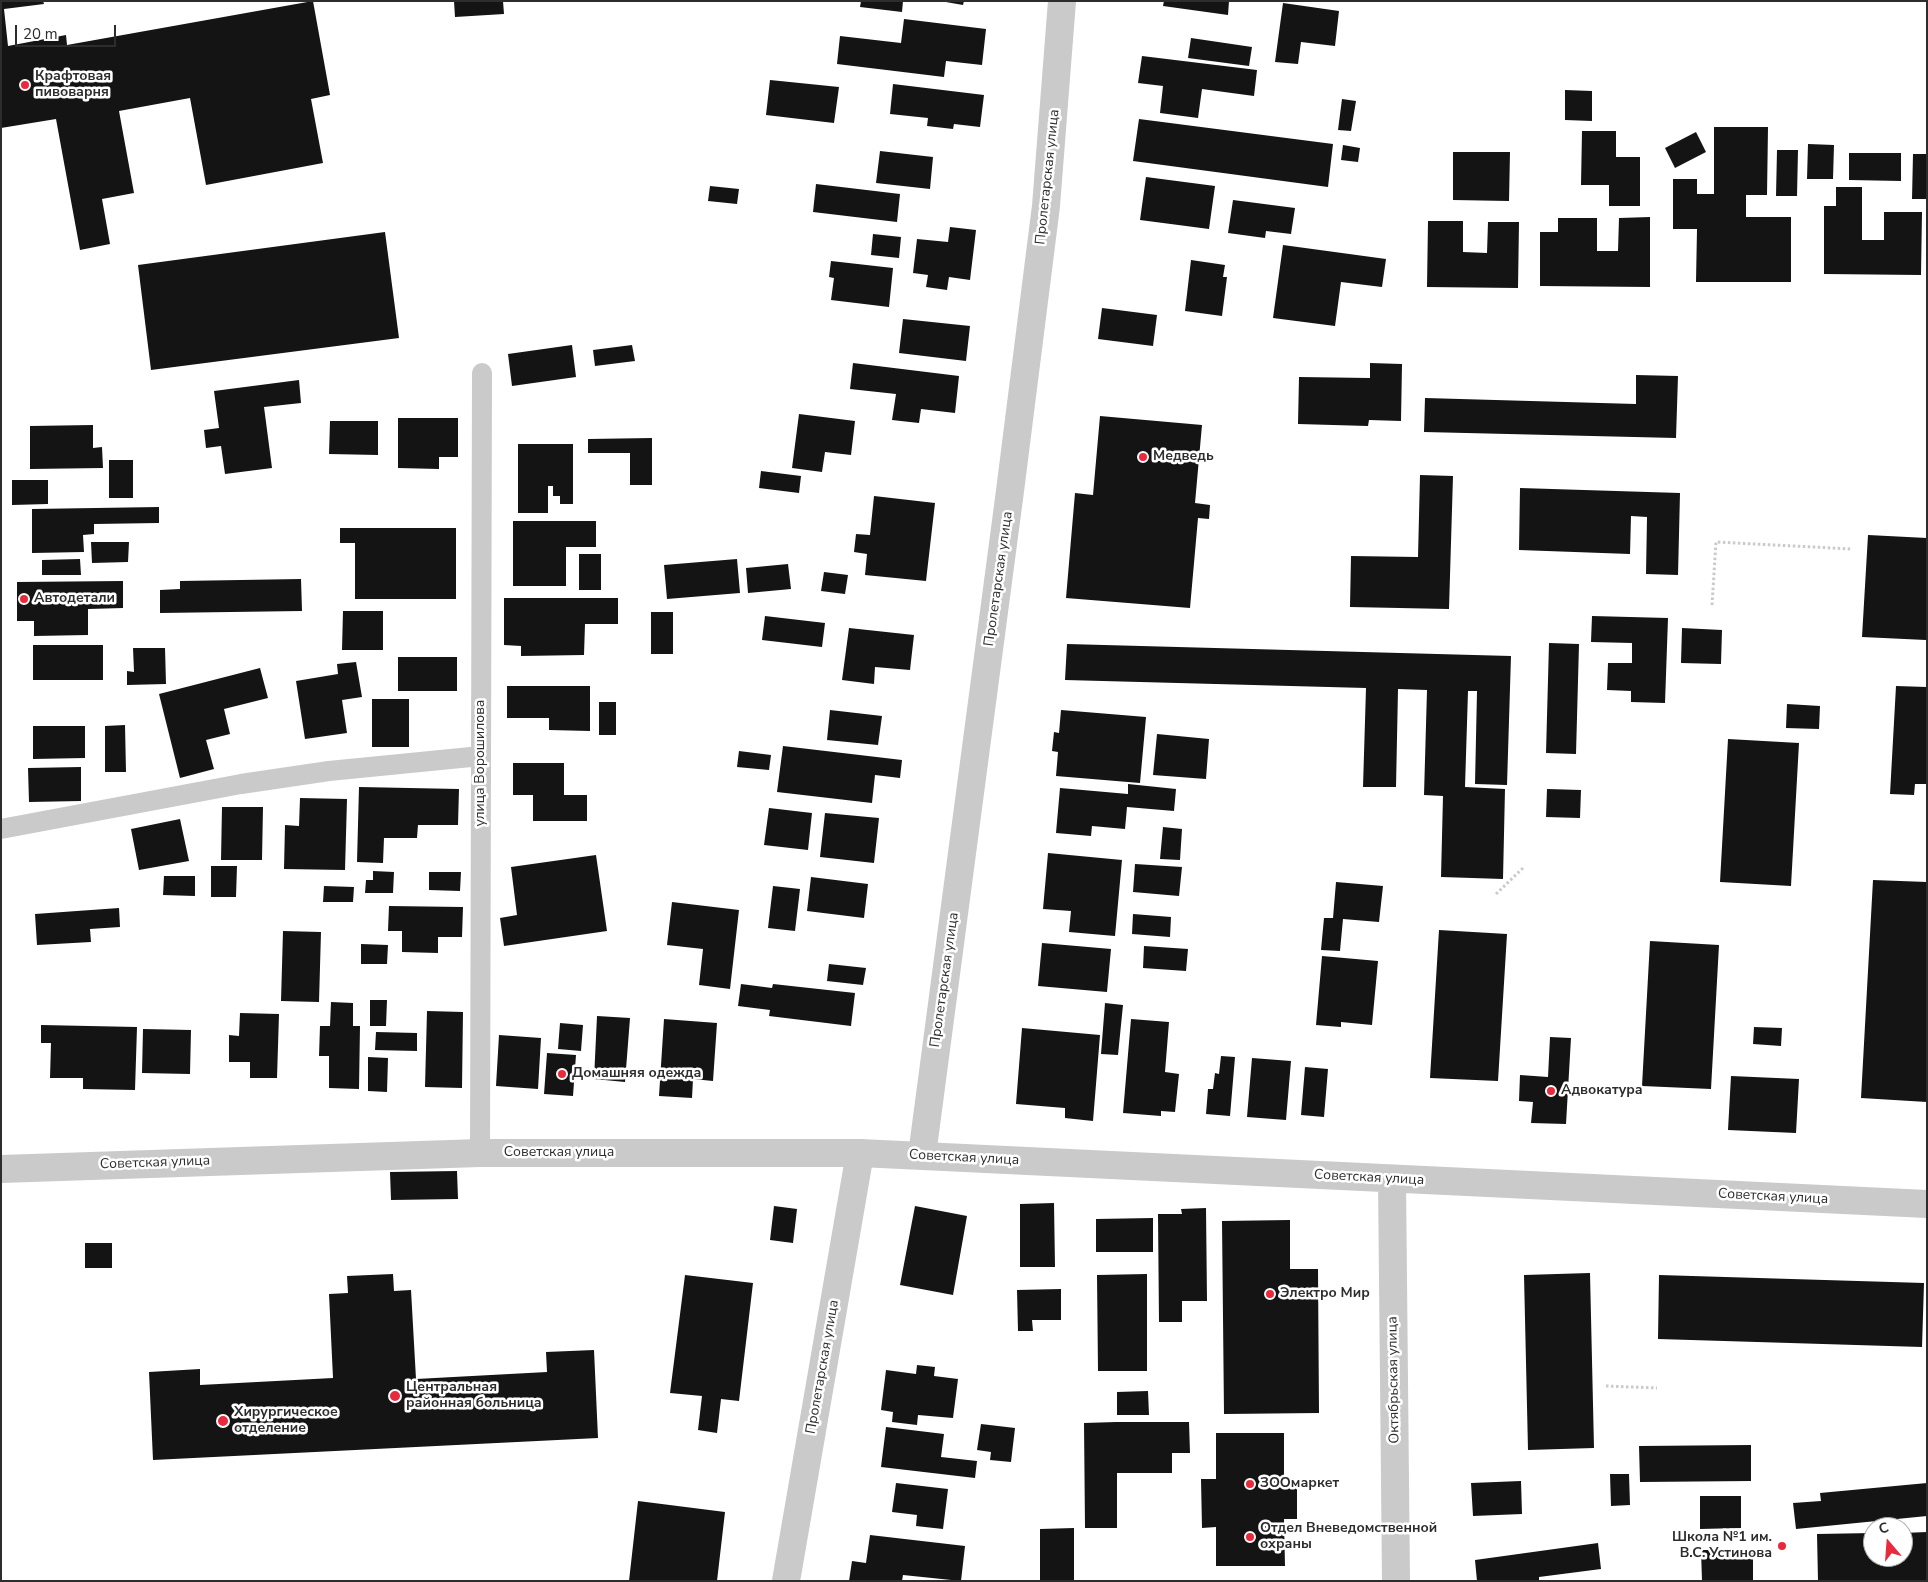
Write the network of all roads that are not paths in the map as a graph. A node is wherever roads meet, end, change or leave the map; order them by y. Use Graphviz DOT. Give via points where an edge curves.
graph roads {
  1 [pos="1062,1"];
  2 [pos="482,373"];
  3 [pos="481,756"];
  4 [pos="1,829"];
  5 [pos="480,1153"];
  6 [pos="860,1154"];
  7 [pos="922,1155"];
  8 [pos="1,1169"];
  9 [pos="1392,1179"];
  10 [pos="1927,1204"];
  11 [pos="786,1581"];
  12 [pos="1396,1581"];
  1 -- 7 [label="street, Пролетарская улица" via="1046,206"];
  2 -- 3 [label="lane, улица Ворошилова"];
  3 -- 4 [label="lane" via="329,771 241,784"];
  3 -- 5 [label="lane, улица Ворошилова"];
  5 -- 6 [label="street, Советская улица"];
  5 -- 8 [label="street, Советская улица"];
  6 -- 7 [label="street, Советская улица"];
  6 -- 11 [label="street, Пролетарская улица"];
  7 -- 9 [label="street, Советская улица"];
  9 -- 10 [label="street, Советская улица"];
  9 -- 12 [label="street, Октябрьская улица"];
}
